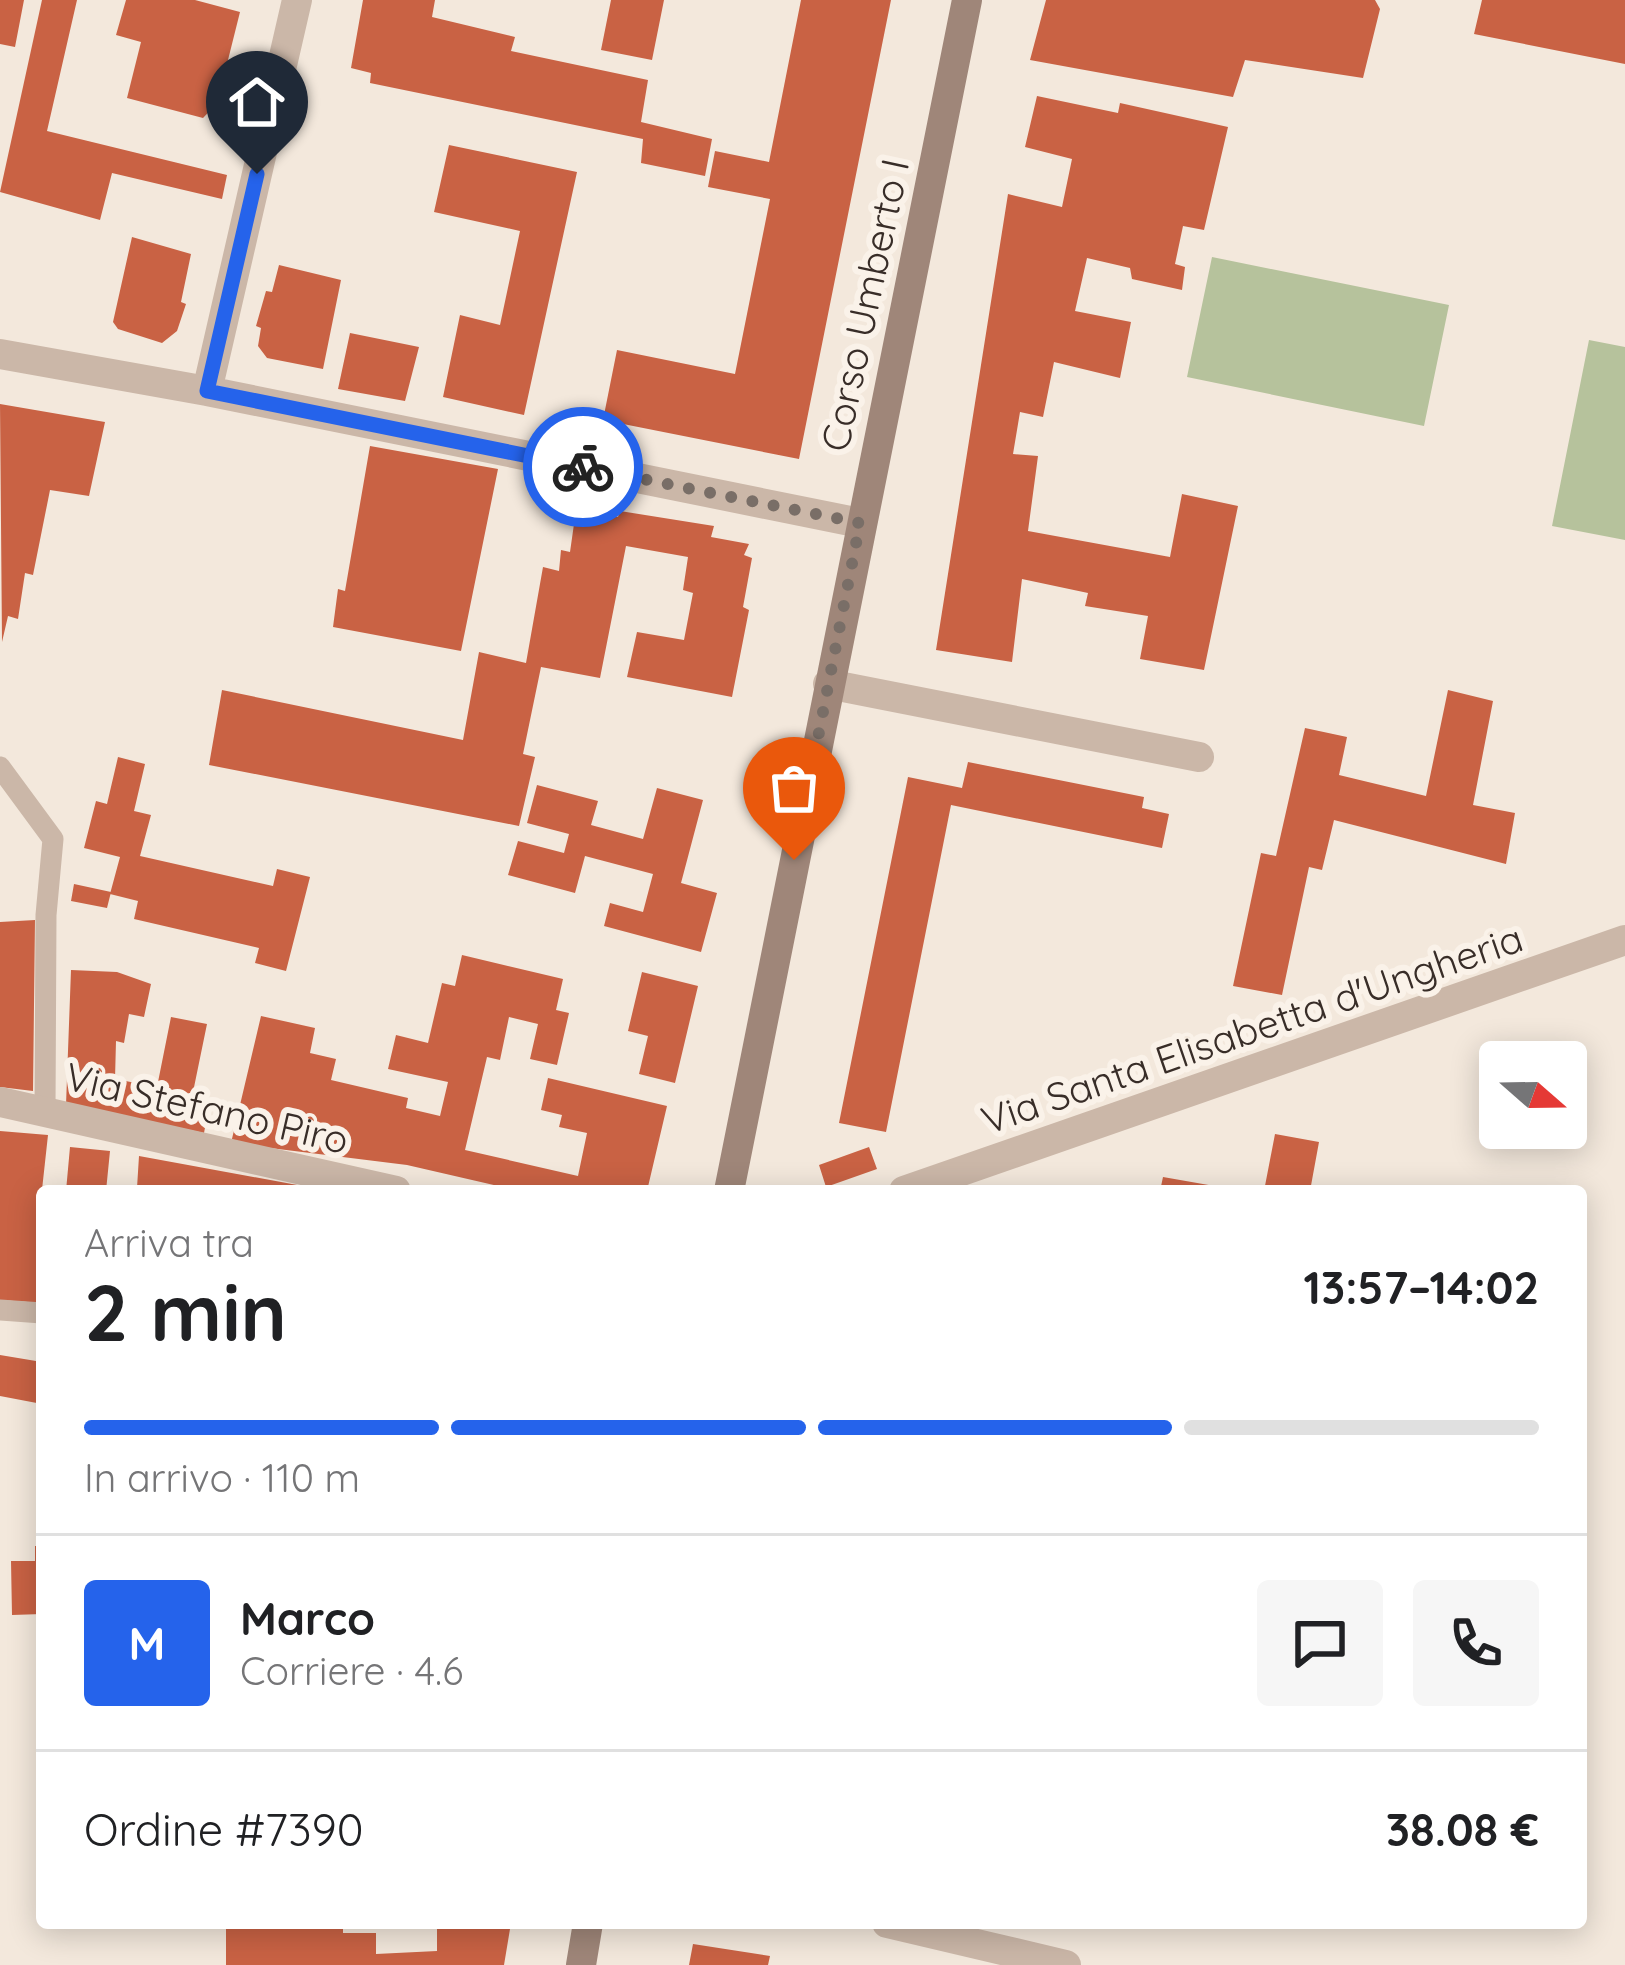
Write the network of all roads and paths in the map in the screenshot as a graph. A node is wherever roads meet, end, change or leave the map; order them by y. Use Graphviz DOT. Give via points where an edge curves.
graph roads {
  1 [pos="297,0"];
  2 [pos="968,0"];
  3 [pos="0,353"];
  4 [pos="207,391"];
  5 [pos="860,523"];
  6 [pos="828,684"];
  7 [pos="1199,757"];
  8 [pos="0,767"];
  9 [pos="1625,940"];
  10 [pos="0,1102"];
  11 [pos="45,1111"];
  12 [pos="370,1185"];
  13 [pos="730,1185"];
  14 [pos="921,1185"];
  15 [pos="0,1310"];
  16 [pos="36,1313"];
  17 [pos="587,1929"];
  18 [pos="901,1929"];
  19 [pos="960,1953"];
  20 [pos="581,1965"];
  21 [pos="1066,1965"];
  1 -- 4 [label="street"];
  2 -- 5 [label="street, Corso Umberto I"];
  3 -- 4 [label="street"];
  4 -- 5 [label="street"];
  5 -- 6 [label="street, Corso Umberto I"];
  6 -- 7 [label="street"];
  6 -- 13 [label="street, Corso Umberto I"];
  8 -- 11 [label="lane" via="52,839"];
  9 -- 14 [label="street, Via Santa Elisabetta d'Ungheria"];
  10 -- 11 [label="street, Via Stefano Piro"];
  11 -- 12 [label="street, Via Stefano Piro"];
  15 -- 16 [label="lane"];
  17 -- 20 [label="street"];
  18 -- 19 [label="street"];
  19 -- 21 [label="street"];
}
